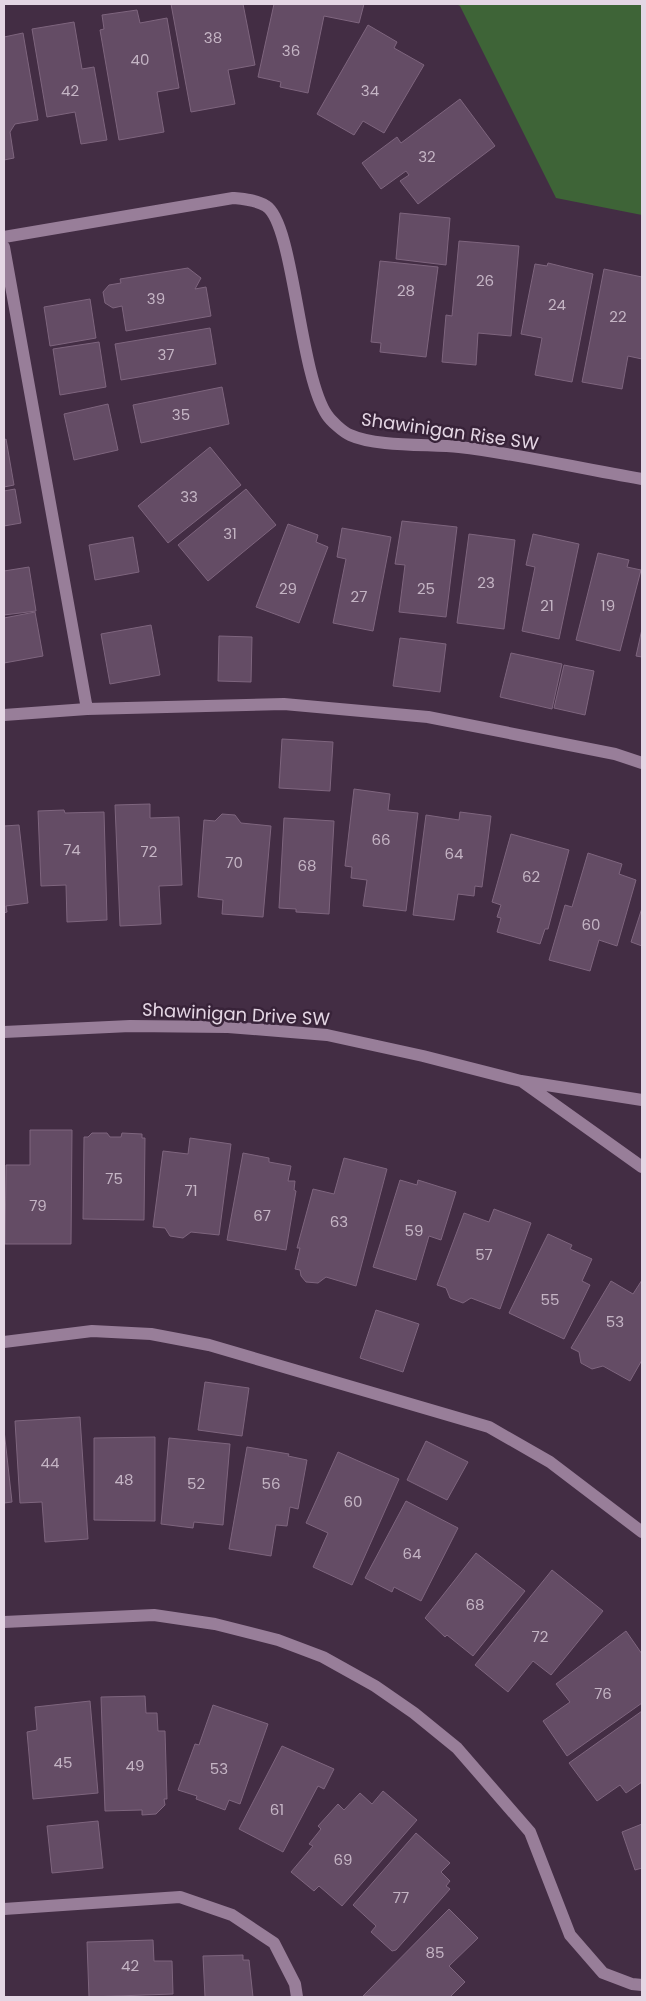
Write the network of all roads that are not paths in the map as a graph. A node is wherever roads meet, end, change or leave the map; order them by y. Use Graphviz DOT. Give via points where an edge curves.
graph roads {
  1 [pos="4,237"];
  2 [pos="4,247"];
  3 [pos="642,479"];
  4 [pos="87,709"];
  5 [pos="4,715"];
  6 [pos="642,763"];
  7 [pos="4,1032"];
  8 [pos="521,1081"];
  9 [pos="642,1100"];
  10 [pos="642,1167"];
  11 [pos="4,1342"];
  12 [pos="642,1532"];
  13 [pos="4,1622"];
  14 [pos="4,1909"];
  15 [pos="642,1985"];
  16 [pos="298,1997"];
  1 -- 3 [label="street, Shawinigan Rise SW" via="233,198 267,206 277,219 285,243 316,394 328,416 349,435 374,441 460,448"];
  2 -- 4 [label="street"];
  4 -- 5 [label="street"];
  4 -- 6 [label="street" via="284,704 352,709 428,717 615,754"];
  7 -- 8 [label="street, Shawinigan Drive SW" via="130,1026 327,1035"];
  8 -- 9 [label="street, Shawinigan Drive SW"];
  8 -- 10 [label="street, Shawinigan Drive SW"];
  11 -- 12 [label="street" via="92,1331 151,1334 210,1345 490,1427 550,1462"];
  13 -- 15 [label="street" via="154,1616 215,1624 278,1640 323,1657 375,1686 457,1748 530,1832 570,1935 603,1973"];
  14 -- 16 [label="street" via="180,1897 232,1915 274,1943 295,1984"];
}
